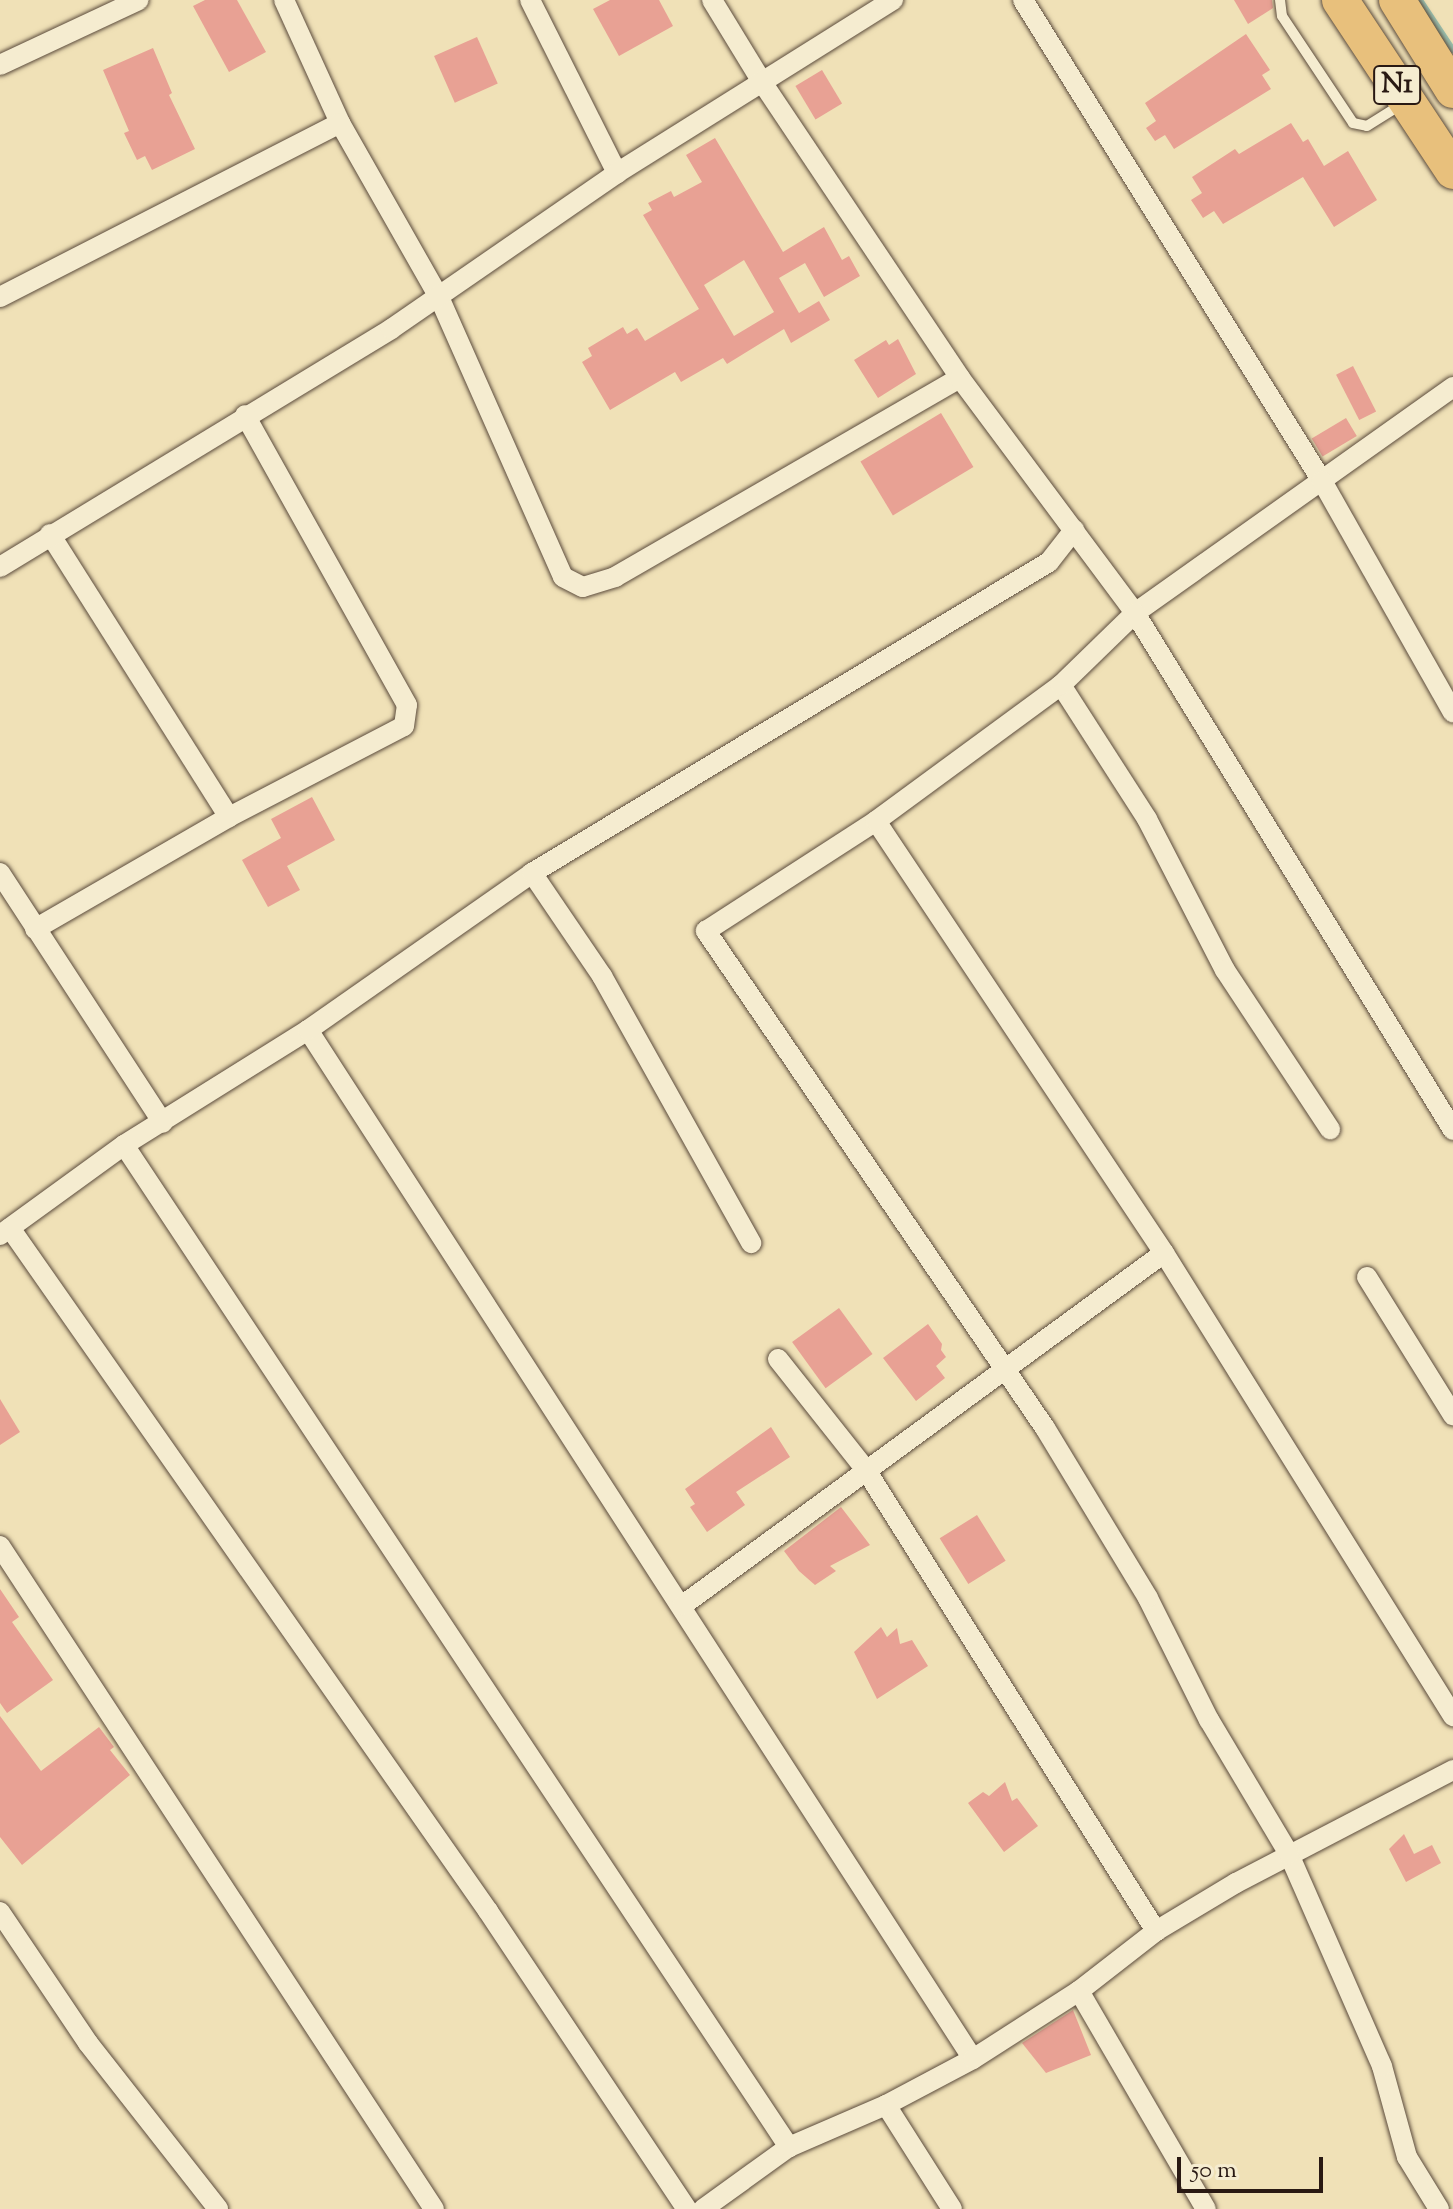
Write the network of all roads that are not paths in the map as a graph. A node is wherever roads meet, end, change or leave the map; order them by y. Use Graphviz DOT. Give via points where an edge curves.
graph roads {
  1 [pos="139,0"];
  2 [pos="284,0"];
  3 [pos="530,0"];
  4 [pos="712,0"];
  5 [pos="893,0"];
  6 [pos="1023,0"];
  7 [pos="1280,0"];
  8 [pos="1340,0"];
  9 [pos="1397,0"];
  10 [pos="0,65"];
  11 [pos="762,82"];
  12 [pos="1453,90"];
  13 [pos="1407,100"];
  14 [pos="340,123"];
  15 [pos="1453,171"];
  16 [pos="617,173"];
  17 [pos="0,297"];
  18 [pos="439,297"];
  19 [pos="960,378"];
  20 [pos="1453,387"];
  21 [pos="245,415"];
  22 [pos="1322,481"];
  23 [pos="1074,530"];
  24 [pos="50,534"];
  25 [pos="0,567"];
  26 [pos="1135,613"];
  27 [pos="1061,685"];
  28 [pos="1453,713"];
  29 [pos="229,817"];
  30 [pos="876,821"];
  31 [pos="0,873"];
  32 [pos="532,873"];
  33 [pos="35,929"];
  34 [pos="308,1030"];
  35 [pos="163,1123"];
  36 [pos="1330,1129"];
  37 [pos="1453,1130"];
  38 [pos="124,1145"];
  39 [pos="5,1232"];
  40 [pos="751,1243"];
  41 [pos="1164,1253"];
  42 [pos="1367,1277"];
  43 [pos="778,1359"];
  44 [pos="1006,1370"];
  45 [pos="1453,1415"];
  46 [pos="866,1470"];
  47 [pos="0,1546"];
  48 [pos="683,1605"];
  49 [pos="1453,1716"];
  50 [pos="1453,1770"];
  51 [pos="1289,1854"];
  52 [pos="0,1912"];
  53 [pos="1156,1931"];
  54 [pos="1079,1991"];
  55 [pos="973,2059"];
  56 [pos="886,2105"];
  57 [pos="789,2147"];
  58 [pos="218,2209"];
  59 [pos="434,2209"];
  60 [pos="687,2209"];
  61 [pos="703,2209"];
  62 [pos="952,2209"];
  63 [pos="1206,2209"];
  64 [pos="1439,2209"];
  1 -- 10 [label="street"];
  2 -- 14 [label="street"];
  3 -- 16 [label="street"];
  4 -- 11 [label="street"];
  5 -- 11 [label="street"];
  6 -- 22 [label="street"];
  7 -- 13 [label="lane" via="1282,16 1353,123 1367,126"];
  8 -- 13 [label="highway, N1"];
  9 -- 12 [label="highway, N1"];
  11 -- 16 [label="street"];
  11 -- 19 [label="street"];
  13 -- 15 [label="highway, N1"];
  14 -- 17 [label="street"];
  14 -- 18 [label="street"];
  16 -- 18 [label="street"];
  18 -- 19 [label="street" via="563,577 583,587 615,577"];
  18 -- 21 [label="street"];
  19 -- 23 [label="street"];
  20 -- 22 [label="street"];
  21 -- 24 [label="street"];
  21 -- 29 [label="street" via="407,705 404,726"];
  22 -- 26 [label="street"];
  22 -- 28 [label="street"];
  23 -- 26 [label="street"];
  23 -- 32 [label="street" via="1049,562 1013,586"];
  24 -- 25 [label="street"];
  24 -- 29 [label="street"];
  26 -- 27 [label="street"];
  26 -- 37 [label="street"];
  27 -- 30 [label="street"];
  27 -- 36 [label="street" via="1147,819 1225,970"];
  29 -- 33 [label="street"];
  30 -- 41 [label="street"];
  30 -- 44 [label="street" via="706,931"];
  31 -- 33 [label="street"];
  32 -- 34 [label="street"];
  32 -- 40 [label="street" via="602,976"];
  33 -- 35 [label="street"];
  34 -- 35 [label="street"];
  34 -- 48 [label="street"];
  35 -- 38 [label="street"];
  38 -- 39 [label="street"];
  38 -- 57 [label="street"];
  39 -- 60 [label="street" via="488,1911"];
  41 -- 44 [label="street"];
  41 -- 49 [label="street"];
  42 -- 45 [label="street"];
  43 -- 46 [label="street"];
  44 -- 46 [label="street"];
  44 -- 51 [label="street" via="1148,1598 1209,1720"];
  46 -- 48 [label="street"];
  46 -- 53 [label="street"];
  47 -- 59 [label="street"];
  48 -- 55 [label="street"];
  50 -- 51 [label="street"];
  51 -- 53 [label="street"];
  51 -- 64 [label="street" via="1382,2066 1407,2157"];
  52 -- 58 [label="street" via="88,2043"];
  53 -- 54 [label="street"];
  54 -- 55 [label="street"];
  54 -- 63 [label="street"];
  55 -- 56 [label="street"];
  56 -- 57 [label="street"];
  56 -- 62 [label="street"];
  57 -- 61 [label="street"];
}
